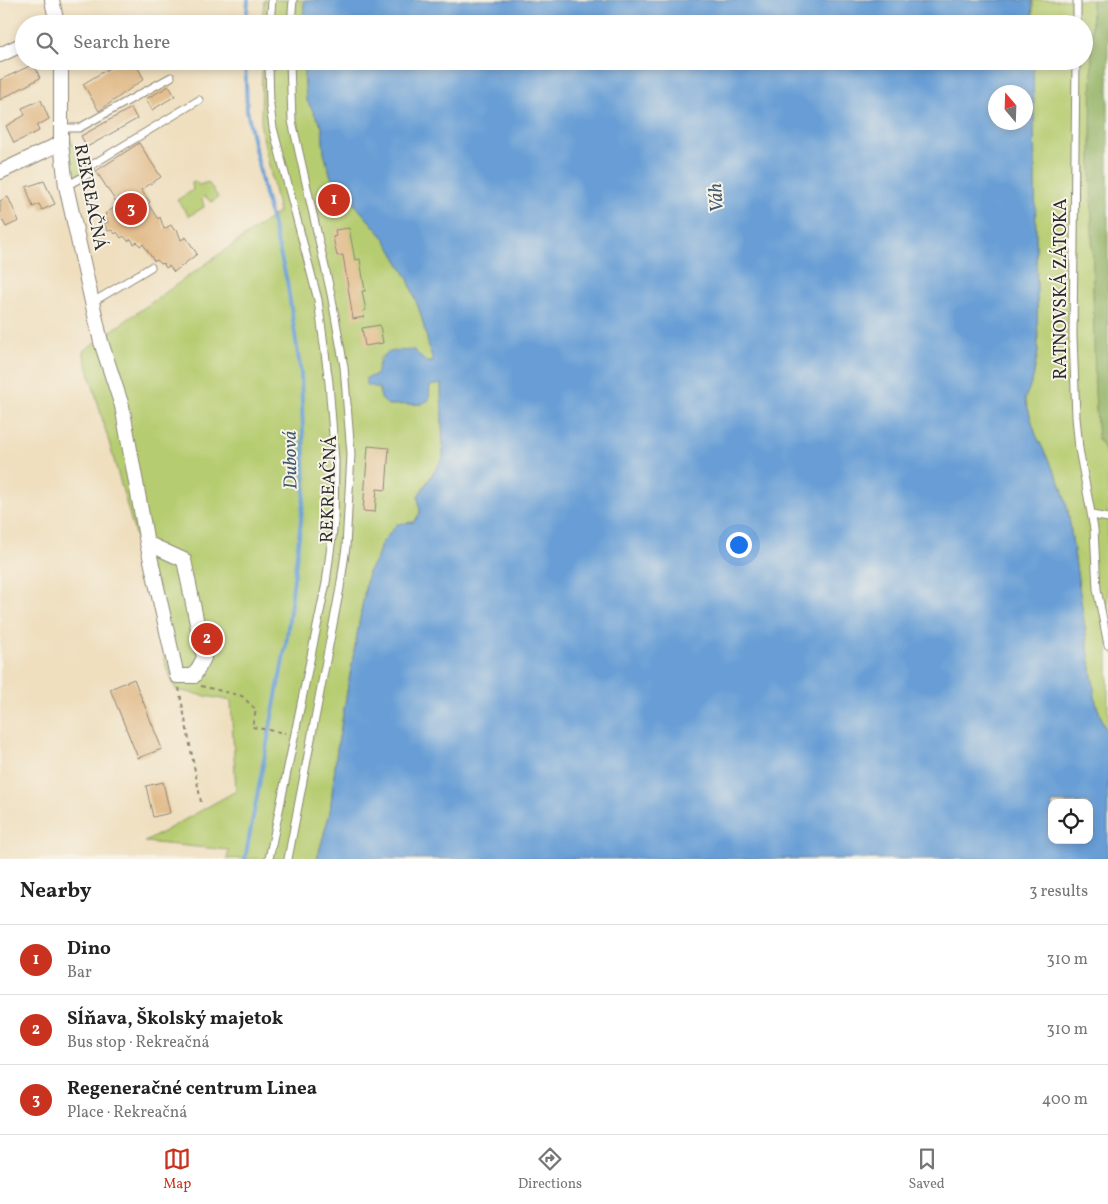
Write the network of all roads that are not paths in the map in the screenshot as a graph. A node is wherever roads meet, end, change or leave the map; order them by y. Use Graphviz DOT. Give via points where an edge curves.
graph roads {
  1 [pos="52,0"];
  2 [pos="272,0"];
  3 [pos="293,0"];
  4 [pos="1077,0"];
  5 [pos="55,15"];
  6 [pos="271,15"];
  7 [pos="292,15"];
  8 [pos="1077,15"];
  9 [pos="15,48"];
  10 [pos="0,54"];
  11 [pos="61,70"];
  12 [pos="269,70"];
  13 [pos="290,70"];
  14 [pos="1076,70"];
  15 [pos="171,77"];
  16 [pos="199,100"];
  17 [pos="61,128"];
  18 [pos="61,143"];
  19 [pos="0,172"];
  20 [pos="66,186"];
  21 [pos="151,267"];
  22 [pos="93,302"];
  23 [pos="334,450"];
  24 [pos="351,454"];
  25 [pos="1092,515"];
  26 [pos="1108,518"];
  27 [pos="148,543"];
  28 [pos="1108,645"];
  29 [pos="269,859"];
  30 [pos="288,859"];
  1 -- 5 [label="street"];
  2 -- 6 [label="lane"];
  3 -- 7 [label="lane"];
  4 -- 8 [label="lane"];
  9 -- 10 [label="street"];
  11 -- 17 [label="street, REKREAČNÁ"];
  12 -- 23 [label="lane" via="270,106 278,152 318,300"];
  13 -- 24 [label="lane, REKREAČNÁ" via="292,121 344,367"];
  14 -- 25 [label="lane, RATNOVSKÁ ZÁTOKA" via="1073,336 1079,449"];
  15 -- 17 [label="lane" via="79,128"];
  16 -- 20 [label="lane" via="90,166 90,173"];
  17 -- 18 [label="street, REKREAČNÁ"];
  18 -- 19 [label="street"];
  18 -- 20 [label="street, REKREAČNÁ"];
  20 -- 22 [label="street, REKREAČNÁ"];
  21 -- 22 [label="lane"];
  22 -- 27 [label="street, REKREAČNÁ" via="101,342 122,406"];
  23 -- 24 [label="lane"];
  23 -- 29 [label="lane" via="334,522 326,583"];
  24 -- 30 [label="lane, REKREAČNÁ" via="341,581"];
  25 -- 26 [label="lane"];
  25 -- 28 [label="lane, RATNOVSKÁ ZÁTOKA" via="1097,589"];
  27 -- 27 [label="street, REKREAČNÁ" via="176,676 194,676 204,658 184,560"];
}
